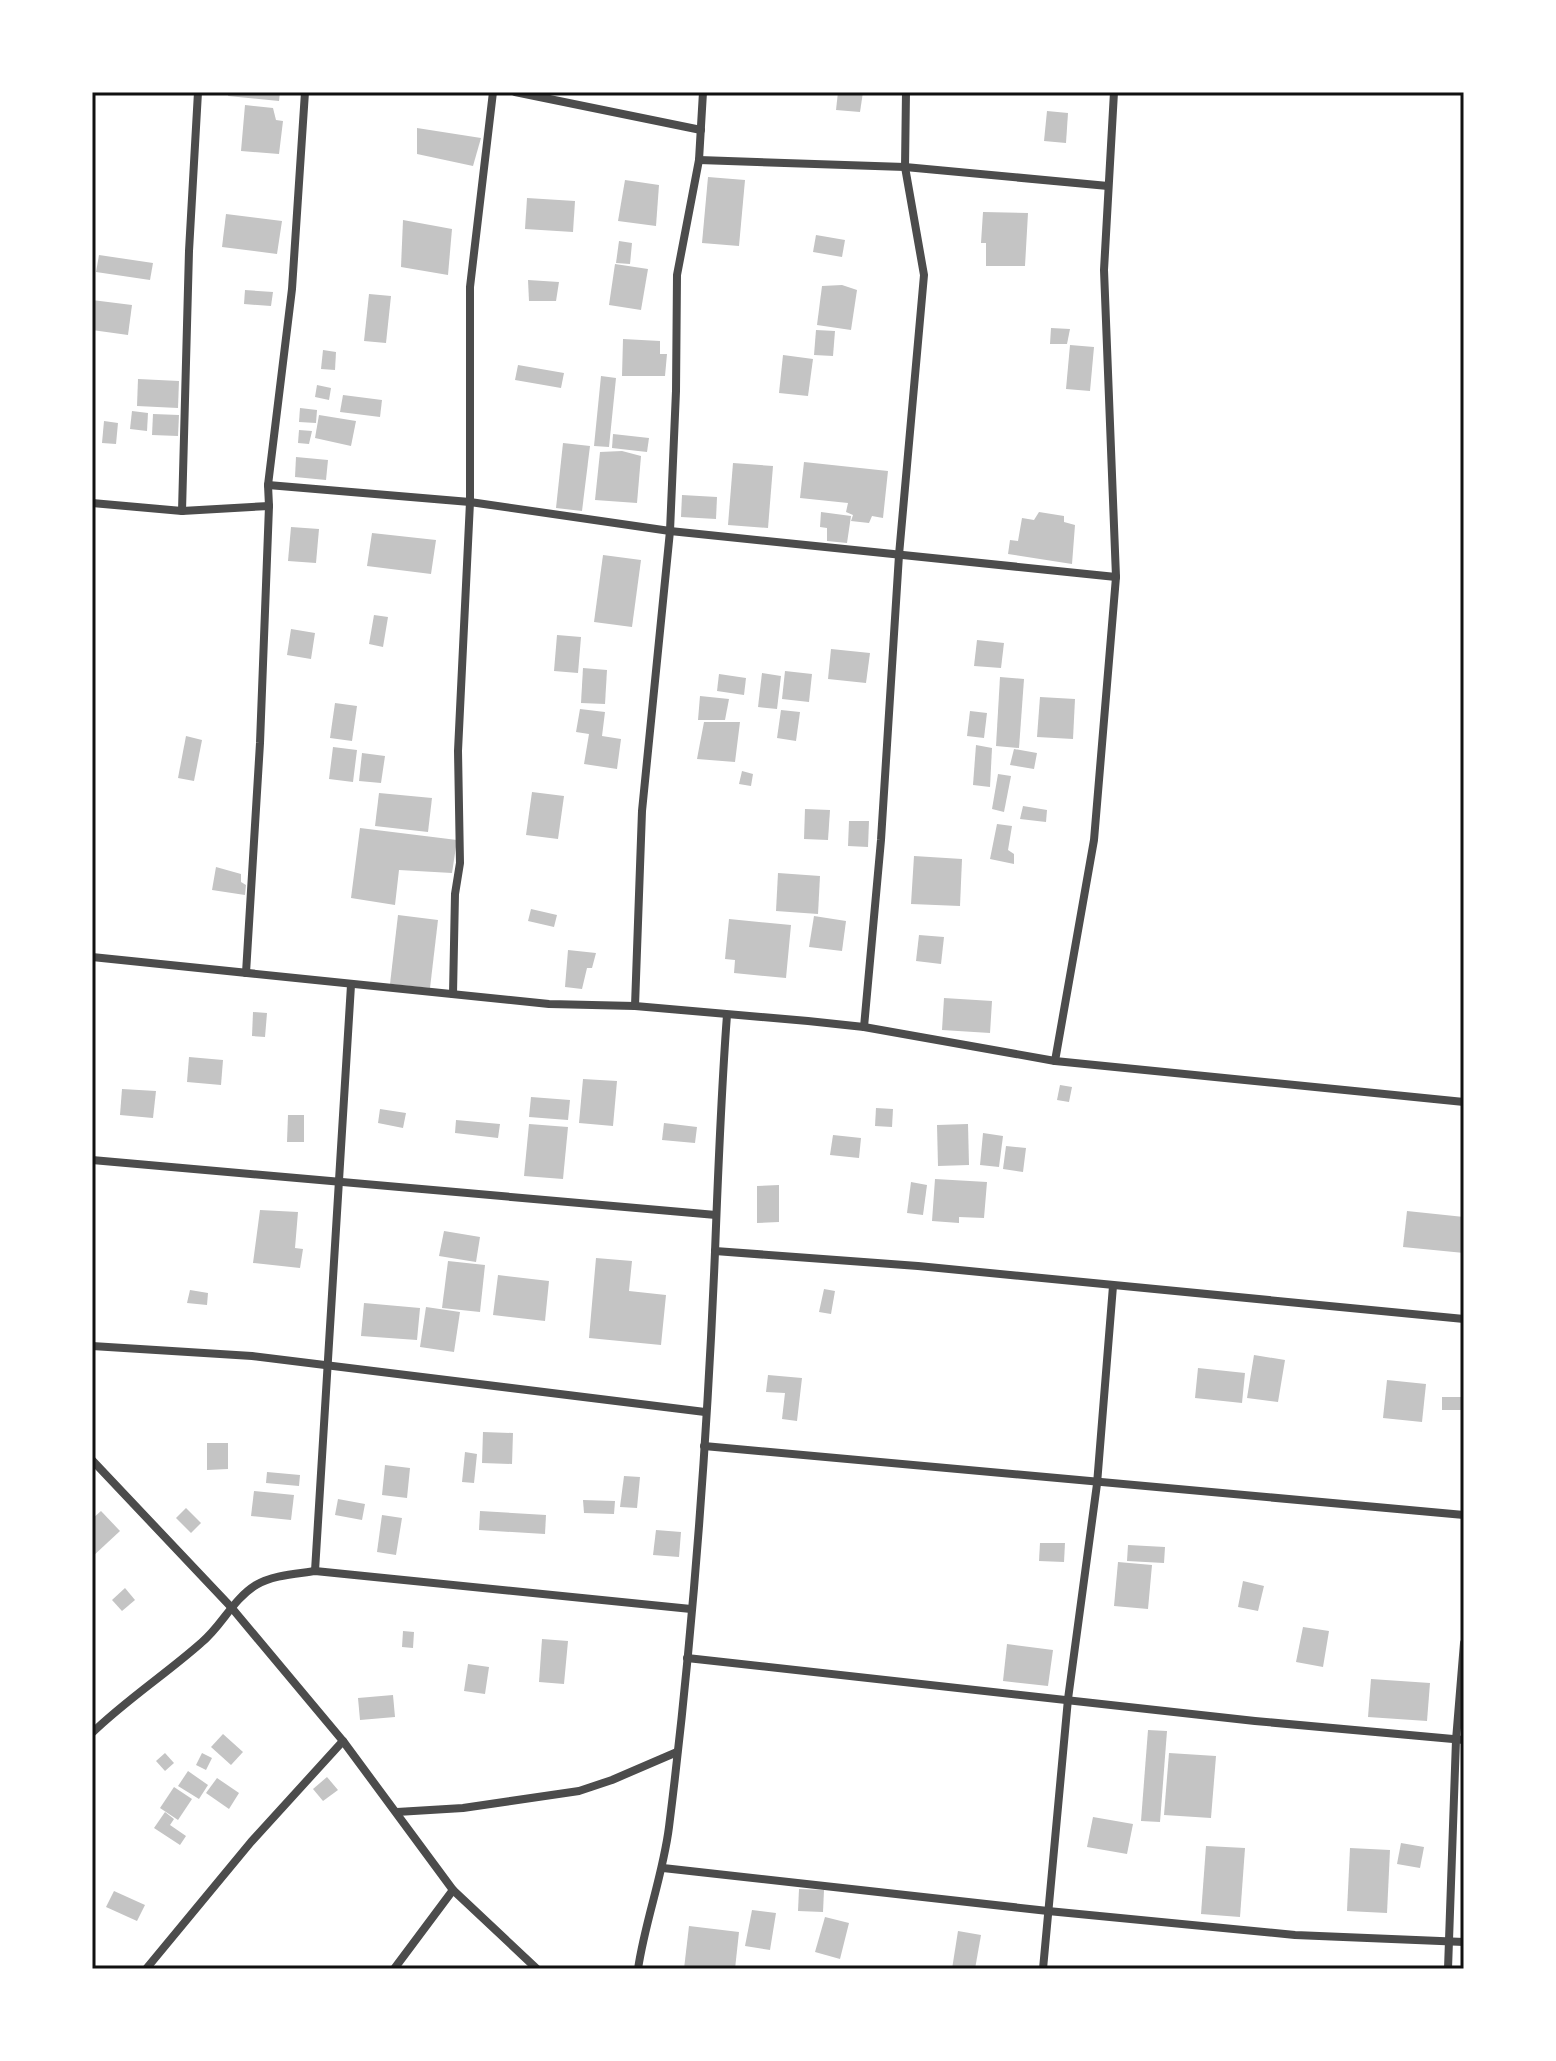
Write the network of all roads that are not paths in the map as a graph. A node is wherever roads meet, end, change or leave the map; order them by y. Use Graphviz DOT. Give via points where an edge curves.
graph roads {
  1 [pos="198,92"];
  2 [pos="305,92"];
  3 [pos="493,92"];
  4 [pos="515,92"];
  5 [pos="703,92"];
  6 [pos="906,92"];
  7 [pos="1114,92"];
  8 [pos="701,130"];
  9 [pos="699,160"];
  10 [pos="905,167"];
  11 [pos="1108,186"];
  12 [pos="268,485"];
  13 [pos="470,502"];
  14 [pos="92,503"];
  15 [pos="269,506"];
  16 [pos="182,511"];
  17 [pos="670,531"];
  18 [pos="899,555"];
  19 [pos="1116,577"];
  20 [pos="92,957"];
  21 [pos="246,973"];
  22 [pos="351,985"];
  23 [pos="453,994"];
  24 [pos="635,1006"];
  25 [pos="727,1015"];
  26 [pos="864,1027"];
  27 [pos="1055,1061"];
  28 [pos="1464,1102"];
  29 [pos="92,1160"];
  30 [pos="339,1182"];
  31 [pos="716,1215"];
  32 [pos="715,1251"];
  33 [pos="1113,1286"];
  34 [pos="1464,1319"];
  35 [pos="92,1346"];
  36 [pos="326,1367"];
  37 [pos="705,1412"];
  38 [pos="704,1446"];
  39 [pos="92,1460"];
  40 [pos="1097,1484"];
  41 [pos="1464,1515"];
  42 [pos="315,1571"];
  43 [pos="231,1607"];
  44 [pos="691,1609"];
  45 [pos="1464,1643"];
  46 [pos="687,1658"];
  47 [pos="1068,1699"];
  48 [pos="92,1733"];
  49 [pos="1460,1740"];
  50 [pos="343,1741"];
  51 [pos="677,1752"];
  52 [pos="397,1812"];
  53 [pos="663,1868"];
  54 [pos="453,1890"];
  55 [pos="1048,1911"];
  56 [pos="1449,1941"];
  57 [pos="1464,1942"];
  58 [pos="146,1969"];
  59 [pos="394,1969"];
  60 [pos="537,1969"];
  61 [pos="638,1969"];
  62 [pos="1043,1969"];
  63 [pos="1448,1969"];
  1 -- 16 [label="street"];
  2 -- 12 [label="street" via="292,289"];
  3 -- 13 [label="street" via="470,287"];
  4 -- 8 [label="street"];
  5 -- 8 [label="street"];
  6 -- 10 [label="street"];
  7 -- 11 [label="street"];
  8 -- 9 [label="street"];
  9 -- 10 [label="street"];
  9 -- 17 [label="street" via="677,275"];
  10 -- 11 [label="street"];
  10 -- 18 [label="street" via="924,275"];
  11 -- 19 [label="street" via="1104,270"];
  12 -- 13 [label="street"];
  12 -- 15 [label="street"];
  13 -- 17 [label="street"];
  13 -- 23 [label="street"];
  14 -- 16 [label="street"];
  15 -- 16 [label="street"];
  15 -- 21 [label="street"];
  17 -- 18 [label="street"];
  17 -- 24 [label="street" via="642,811"];
  18 -- 19 [label="street"];
  18 -- 26 [label="street"];
  19 -- 27 [label="street" via="1094,840"];
  20 -- 21 [label="street"];
  21 -- 22 [label="street"];
  22 -- 23 [label="street"];
  22 -- 30 [label="street"];
  23 -- 24 [label="street"];
  24 -- 25 [label="street"];
  25 -- 26 [label="street"];
  25 -- 31 [label="street"];
  26 -- 27 [label="street"];
  27 -- 28 [label="street"];
  29 -- 30 [label="street"];
  30 -- 31 [label="street"];
  30 -- 36 [label="street"];
  31 -- 32 [label="street"];
  32 -- 33 [label="street"];
  32 -- 37 [label="street"];
  33 -- 34 [label="street"];
  33 -- 40 [label="street"];
  35 -- 36 [label="street" via="252,1356"];
  36 -- 37 [label="street"];
  36 -- 42 [label="street"];
  37 -- 38 [label="street"];
  38 -- 40 [label="street"];
  38 -- 44 [label="street"];
  39 -- 43 [label="street"];
  40 -- 41 [label="street"];
  40 -- 47 [label="street"];
  42 -- 43 [label="street" via="256,1585"];
  42 -- 44 [label="street"];
  43 -- 48 [label="street" via="202,1643"];
  43 -- 50 [label="street"];
  44 -- 46 [label="street"];
  45 -- 49 [label="street"];
  46 -- 47 [label="street"];
  46 -- 51 [label="street"];
  47 -- 49 [label="street"];
  47 -- 55 [label="street"];
  49 -- 56 [label="street"];
  50 -- 52 [label="street"];
  50 -- 58 [label="street"];
  51 -- 52 [label="street" via="579,1791"];
  51 -- 53 [label="street"];
  52 -- 54 [label="street"];
  53 -- 55 [label="street"];
  53 -- 61 [label="street"];
  54 -- 59 [label="street"];
  54 -- 60 [label="street"];
  55 -- 56 [label="street" via="1295,1935"];
  55 -- 62 [label="street"];
  56 -- 57 [label="street"];
  56 -- 63 [label="street"];
}
